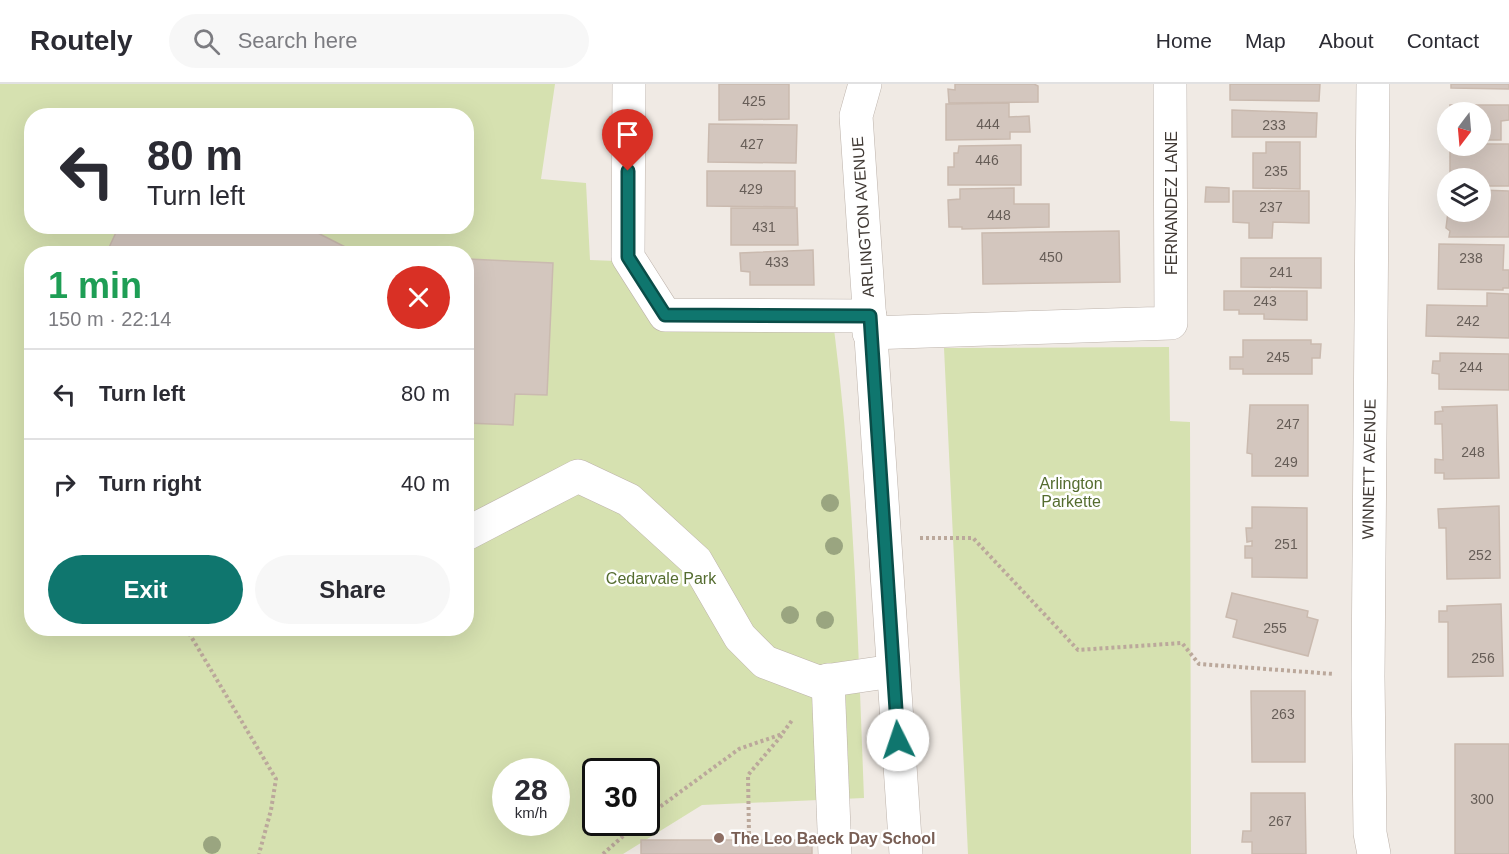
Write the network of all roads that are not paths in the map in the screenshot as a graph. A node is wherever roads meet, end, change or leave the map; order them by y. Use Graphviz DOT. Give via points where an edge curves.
graph roads {
  1 [pos="629,84"];
  2 [pos="865,84"];
  3 [pos="1170,84"];
  4 [pos="1373,84"];
  5 [pos="870,324"];
  6 [pos="474,530"];
  7 [pos="893,671"];
  8 [pos="823,681"];
  9 [pos="836,854"];
  10 [pos="906,854"];
  11 [pos="1374,854"];
  1 -- 5 [label="street" via="628,257 665,315"];
  2 -- 5 [label="street, ARLINGTON AVENUE" via="856,116"];
  3 -- 5 [label="street, FERNANDEZ LANE" via="1171,323"];
  4 -- 11 [label="street, WINNETT AVENUE" via="1368,676 1370,833"];
  5 -- 7 [label="street, ARLINGTON AVENUE"];
  6 -- 8 [label="street" via="578,476 628,500 696,561 740,637 765,662"];
  7 -- 8 [label="street"];
  7 -- 10 [label="street, ARLINGTON AVENUE"];
  8 -- 9 [label="street"];
}
